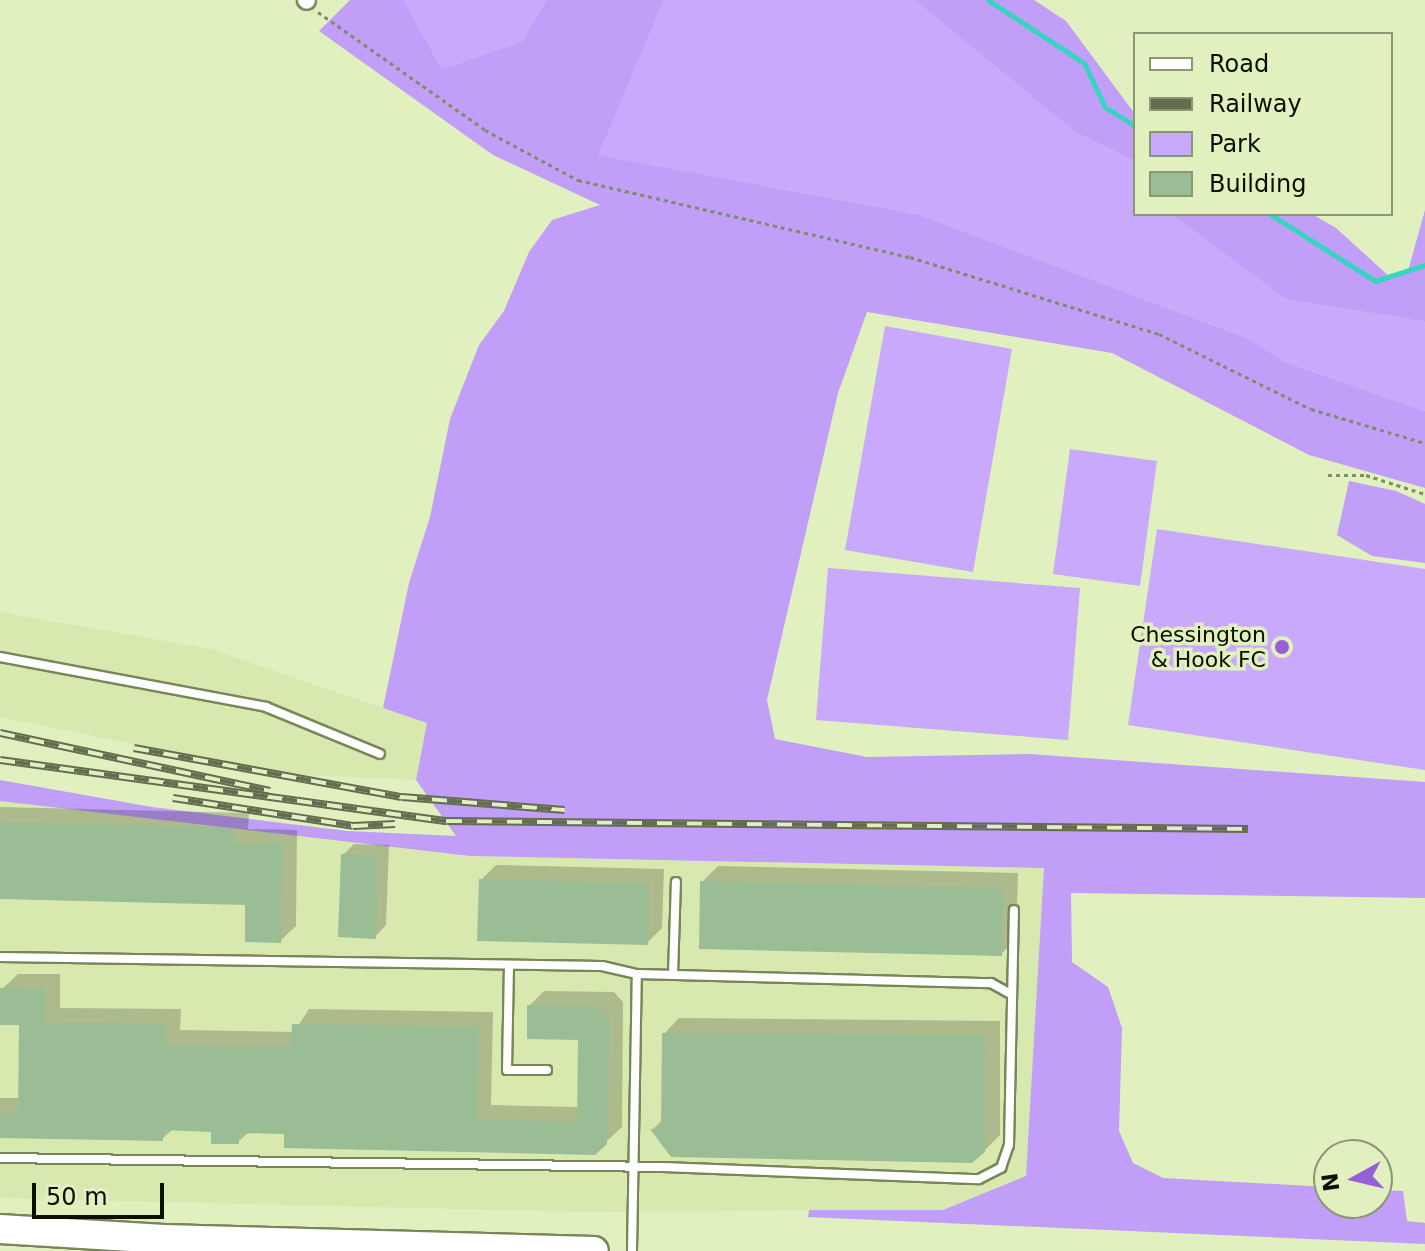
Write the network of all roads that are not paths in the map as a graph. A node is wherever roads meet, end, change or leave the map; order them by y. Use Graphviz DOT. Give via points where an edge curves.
graph roads {
  1 [pos="0,657"];
  2 [pos="380,754"];
  3 [pos="676,882"];
  4 [pos="1014,910"];
  5 [pos="0,957"];
  6 [pos="509,965"];
  7 [pos="637,974"];
  8 [pos="673,975"];
  9 [pos="1009,993"];
  10 [pos="547,1070"];
  11 [pos="0,1158"];
  12 [pos="631,1168"];
  13 [pos="0,1229"];
  14 [pos="165,1245"];
  15 [pos="387,1248"];
  16 [pos="444,1249"];
  17 [pos="594,1251"];
  18 [pos="632,1251"];
  1 -- 2 [label="lane" via="266,707"];
  3 -- 8 [label="lane"];
  4 -- 9 [label="lane"];
  5 -- 6 [label="lane"];
  6 -- 7 [label="lane" via="602,966"];
  6 -- 10 [label="lane" via="507,1070"];
  7 -- 8 [label="lane"];
  7 -- 12 [label="lane"];
  8 -- 9 [label="lane" via="991,983"];
  9 -- 12 [label="lane" via="1009,1145 1001,1168 991,1176 960,1181"];
  11 -- 12 [label="lane"];
  12 -- 18 [label="lane"];
  13 -- 14 [label="highway"];
  14 -- 15 [label="highway"];
  15 -- 16 [label="highway"];
  16 -- 17 [label="highway"];
}
